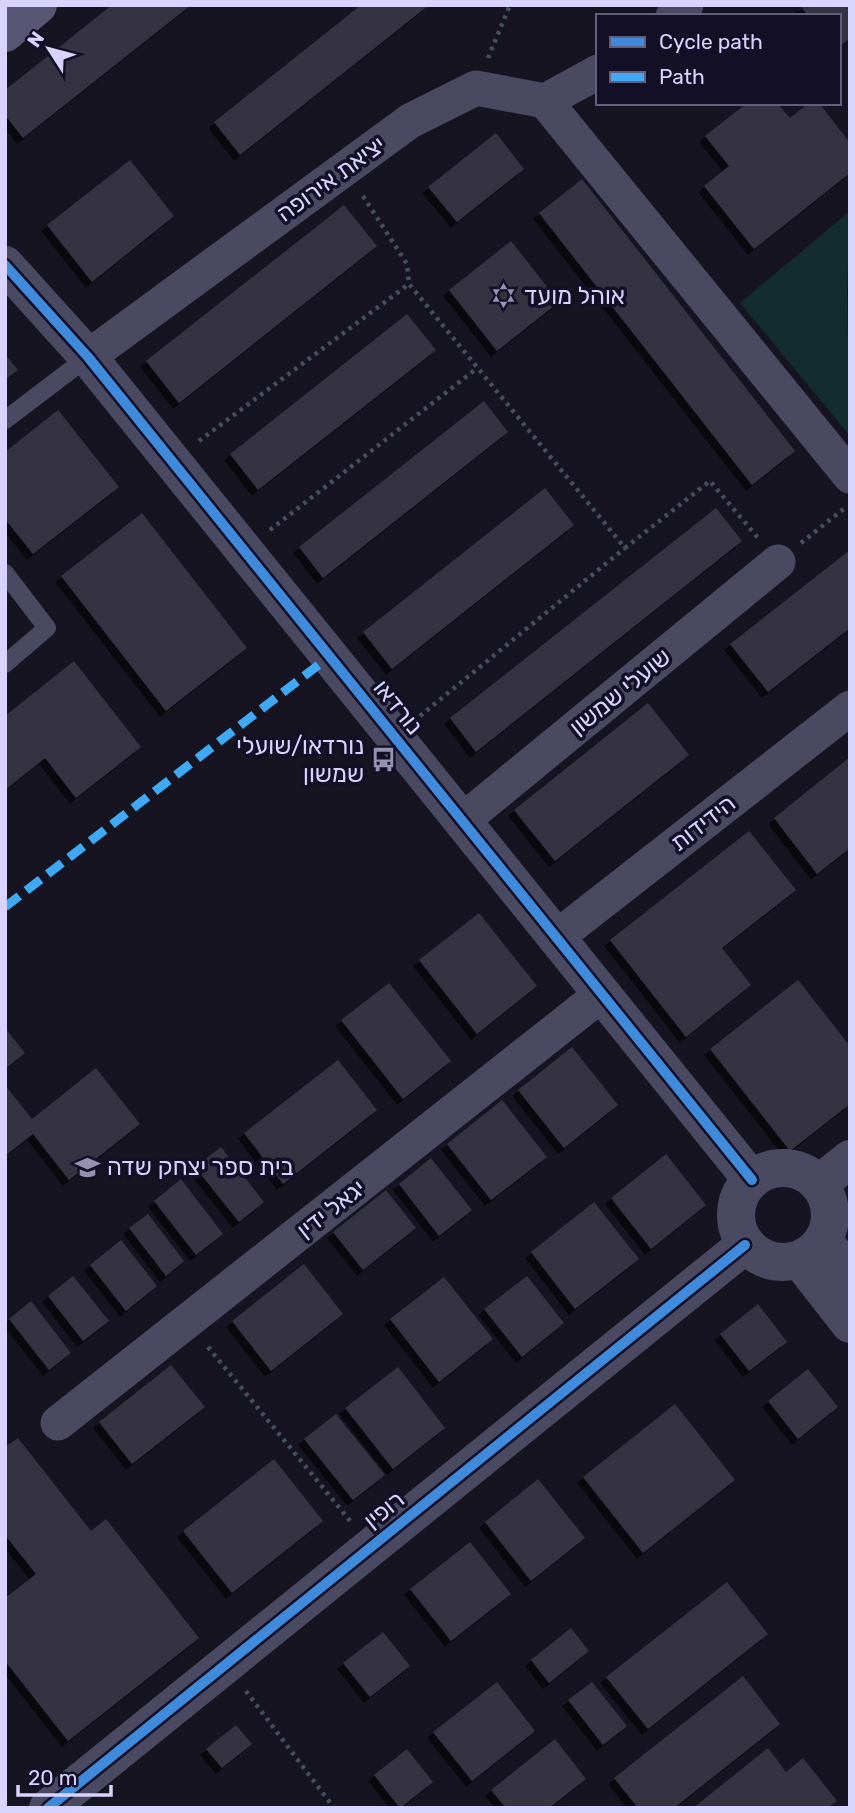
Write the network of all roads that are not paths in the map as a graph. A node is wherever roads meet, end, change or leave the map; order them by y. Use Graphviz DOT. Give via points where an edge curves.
graph roads {
  1 [pos="38,5"];
  2 [pos="5,33"];
  3 [pos="596,73"];
  4 [pos="545,101"];
  5 [pos="5,265"];
  6 [pos="88,357"];
  7 [pos="5,420"];
  8 [pos="850,476"];
  9 [pos="778,562"];
  10 [pos="5,573"];
  11 [pos="5,664"];
  12 [pos="850,708"];
  13 [pos="463,821"];
  14 [pos="557,937"];
  15 [pos="602,994"];
  16 [pos="850,1159"];
  17 [pos="752,1180"];
  18 [pos="819,1184"];
  19 [pos="746,1245"];
  20 [pos="812,1250"];
  21 [pos="850,1273"];
  22 [pos="850,1324"];
  23 [pos="58,1423"];
  24 [pos="48,1808"];
  1 -- 2 [label="main road"];
  3 -- 4 [label="street"];
  4 -- 6 [label="street, יציאת אירופה" via="476,88 410,121"];
  4 -- 8 [label="street"];
  5 -- 6 [label="street, נורדאו"];
  6 -- 7 [label="lane"];
  6 -- 13 [label="street, נורדאו"];
  9 -- 13 [label="street, שועלי שמשון"];
  10 -- 11 [label="lane" via="47,628"];
  12 -- 14 [label="street, הידידות"];
  13 -- 14 [label="street, נורדאו"];
  14 -- 15 [label="street, נורדאו"];
  15 -- 17 [label="street, נורדאו"];
  15 -- 23 [label="street, יגאל ידין"];
  16 -- 18 [label="street"];
  17 -- 18 [label="street" via="765,1172 794,1169"];
  17 -- 19 [label="street" via="737,1204 736,1219"];
  18 -- 20 [label="street" via="831,1212"];
  19 -- 20 [label="street" via="770,1261 785,1263"];
  19 -- 24 [label="street, רופין"];
  20 -- 21 [label="street"];
  20 -- 22 [label="street"];
}
